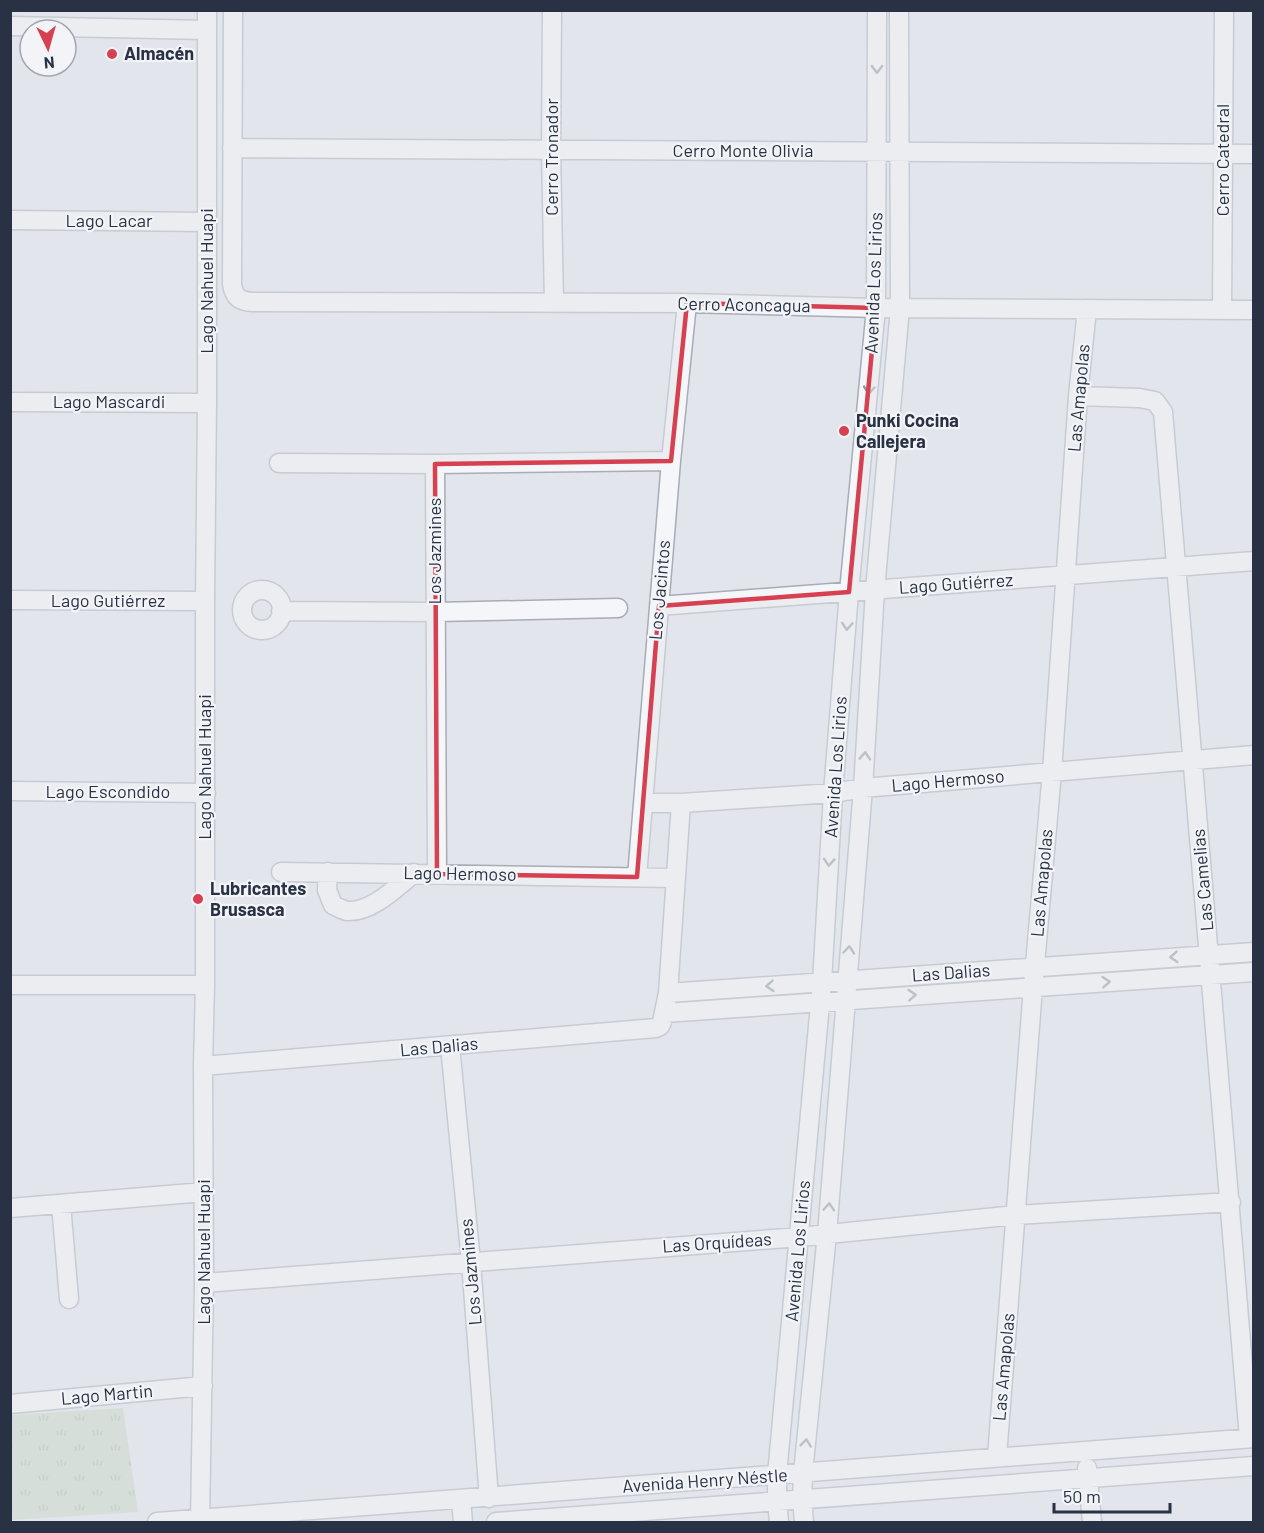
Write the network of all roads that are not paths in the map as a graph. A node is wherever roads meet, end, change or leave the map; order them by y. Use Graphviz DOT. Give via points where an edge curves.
graph roads {
  1 [pos="207,10"];
  2 [pos="233,10"];
  3 [pos="552,10"];
  4 [pos="877,10"];
  5 [pos="899,10"];
  6 [pos="1224,10"];
  7 [pos="10,26"];
  8 [pos="206,30"];
  9 [pos="232,148"];
  10 [pos="551,150"];
  11 [pos="876,152"];
  12 [pos="899,152"];
  13 [pos="1223,154"];
  14 [pos="1254,154"];
  15 [pos="10,220"];
  16 [pos="207,222"];
  17 [pos="236,295"];
  18 [pos="554,303"];
  19 [pos="687,303"];
  20 [pos="876,308"];
  21 [pos="900,308"];
  22 [pos="1087,309"];
  23 [pos="1222,310"];
  24 [pos="1254,310"];
  25 [pos="1078,396"];
  26 [pos="10,402"];
  27 [pos="207,403"];
  28 [pos="671,461"];
  29 [pos="279,463"];
  30 [pos="435,464"];
  31 [pos="1254,561"];
  32 [pos="1175,567"];
  33 [pos="1066,576"];
  34 [pos="875,590"];
  35 [pos="849,592"];
  36 [pos="10,600"];
  37 [pos="205,601"];
  38 [pos="659,606"];
  39 [pos="618,608"];
  40 [pos="281,611"];
  41 [pos="436,612"];
  42 [pos="1254,755"];
  43 [pos="1192,760"];
  44 [pos="1052,772"];
  45 [pos="863,788"];
  46 [pos="10,791"];
  47 [pos="206,793"];
  48 [pos="833,793"];
  49 [pos="643,803"];
  50 [pos="681,803"];
  51 [pos="280,872"];
  52 [pos="328,872"];
  53 [pos="414,873"];
  54 [pos="437,874"];
  55 [pos="637,877"];
  56 [pos="675,878"];
  57 [pos="1254,952"];
  58 [pos="1210,955"];
  59 [pos="1035,967"];
  60 [pos="1254,972"];
  61 [pos="1212,974"];
  62 [pos="846,981"];
  63 [pos="822,982"];
  64 [pos="10,985"];
  65 [pos="205,985"];
  66 [pos="1034,987"];
  67 [pos="668,993"];
  68 [pos="844,1000"];
  69 [pos="820,1002"];
  70 [pos="665,1013"];
  71 [pos="450,1046"];
  72 [pos="203,1066"];
  73 [pos="204,1192"];
  74 [pos="1231,1202"];
  75 [pos="61,1204"];
  76 [pos="10,1208"];
  77 [pos="1016,1215"];
  78 [pos="827,1234"];
  79 [pos="799,1237"];
  80 [pos="471,1262"];
  81 [pos="204,1282"];
  82 [pos="69,1299"];
  83 [pos="203,1386"];
  84 [pos="10,1404"];
  85 [pos="1251,1438"];
  86 [pos="1086,1451"];
  87 [pos="997,1457"];
  88 [pos="1254,1466"];
  89 [pos="803,1473"];
  90 [pos="777,1475"];
  91 [pos="1088,1478"];
  92 [pos="489,1498"];
  93 [pos="802,1499"];
  94 [pos="461,1500"];
  95 [pos="777,1501"];
  96 [pos="200,1521"];
  97 [pos="157,1522"];
  98 [pos="463,1522"];
  99 [pos="496,1522"];
  100 [pos="779,1522"];
  101 [pos="804,1522"];
  102 [pos="1092,1522"];
  1 -- 8 [label="street, Lago Nahuel Huapi"];
  2 -- 9 [label="street, Lago Nahuel Huapi"];
  3 -- 10 [label="street, Cerro Tronador"];
  4 -- 11 [label="street, Avenida Los Lirios, one-way"];
  5 -- 12 [label="street, Avenida Los Lirios"];
  6 -- 13 [label="street, Cerro Catedral"];
  7 -- 8 [label="street"];
  8 -- 16 [label="street, Lago Nahuel Huapi"];
  9 -- 10 [label="street, Cerro Monte Olivia"];
  9 -- 17 [label="street, Lago Nahuel Huapi" via="232,284"];
  10 -- 11 [label="street, Cerro Monte Olivia"];
  10 -- 18 [label="street, Cerro Tronador"];
  11 -- 12 [label="street, Cerro Monte Olivia"];
  11 -- 20 [label="street, Avenida Los Lirios"];
  12 -- 13 [label="street, Cerro Monte Olivia"];
  12 -- 21 [label="street, Avenida Los Lirios"];
  13 -- 14 [label="street, Cerro Monte Olivia"];
  13 -- 23 [label="street, Cerro Catedral"];
  15 -- 16 [label="street, Lago Lacar"];
  16 -- 27 [label="street, Lago Nahuel Huapi"];
  17 -- 18 [label="street, Cerro Aconcagua" via="242,301 252,302"];
  18 -- 19 [label="street, Cerro Aconcagua"];
  19 -- 20 [label="street, Cerro Aconcagua"];
  19 -- 28 [label="street, Los Jacintos"];
  20 -- 21 [label="street, Cerro Aconcagua"];
  20 -- 35 [label="street, Avenida Los Lirios, one-way"];
  21 -- 22 [label="street, Cerro Aconcagua"];
  21 -- 34 [label="street, Avenida Los Lirios"];
  22 -- 23 [label="street, Cerro Aconcagua"];
  22 -- 25 [label="street, Las Amapolas"];
  23 -- 24 [label="street, Cerro Aconcagua"];
  25 -- 32 [label="street, Las Camelias" via="1155,401 1162,412"];
  25 -- 33 [label="street, Las Amapolas"];
  26 -- 27 [label="street, Lago Mascardi"];
  27 -- 37 [label="street, Lago Nahuel Huapi"];
  28 -- 30 [label="street"];
  28 -- 38 [label="street, Los Jacintos"];
  29 -- 30 [label="street"];
  30 -- 41 [label="street, Los Jazmines"];
  31 -- 32 [label="street, Lago Gutiérrez"];
  32 -- 33 [label="street, Lago Gutiérrez"];
  32 -- 43 [label="street, Las Camelias"];
  33 -- 34 [label="street, Lago Gutiérrez"];
  33 -- 44 [label="street, Las Amapolas"];
  34 -- 35 [label="street, Lago Gutiérrez"];
  45 -- 34 [label="street, Avenida Los Lirios, one-way"];
  35 -- 38 [label="street, Lago Gutiérrez"];
  35 -- 48 [label="street, Avenida Los Lirios, one-way"];
  36 -- 37 [label="street, Lago Gutiérrez"];
  37 -- 47 [label="street, Lago Nahuel Huapi"];
  38 -- 49 [label="street, Los Jacintos"];
  39 -- 41 [label="street"];
  40 -- 41 [label="street"];
  41 -- 54 [label="street, Los Jazmines"];
  42 -- 43 [label="street, Lago Hermoso"];
  43 -- 44 [label="street, Lago Hermoso"];
  43 -- 58 [label="street, Las Camelias"];
  44 -- 45 [label="street, Lago Hermoso"];
  44 -- 59 [label="street, Las Amapolas"];
  45 -- 48 [label="street, Lago Hermoso"];
  62 -- 45 [label="street, Avenida Los Lirios, one-way"];
  46 -- 47 [label="street, Lago Escondido"];
  47 -- 65 [label="street, Lago Nahuel Huapi"];
  48 -- 50 [label="street, Lago Hermoso"];
  48 -- 63 [label="street, Avenida Los Lirios, one-way"];
  49 -- 50 [label="street, Lago Hermoso"];
  49 -- 55 [label="street, Los Jacintos"];
  50 -- 56 [label="street"];
  51 -- 52 [label="street, Lago Hermoso"];
  52 -- 53 [label="street, Lago Hermoso"];
  52 -- 53 [label="street" via="327,890 333,905 346,911 364,909"];
  53 -- 54 [label="street, Lago Hermoso"];
  54 -- 55 [label="street, Lago Hermoso"];
  55 -- 56 [label="street, Lago Hermoso"];
  56 -- 67 [label="street"];
  57 -- 58 [label="street, Las Dalias"];
  58 -- 59 [label="street, Las Dalias, one-way"];
  58 -- 61 [label="street, Las Camelias"];
  59 -- 62 [label="street, Las Dalias"];
  59 -- 66 [label="street, Las Amapolas"];
  60 -- 61 [label="street, Las Dalias"];
  66 -- 61 [label="street, Las Dalias, one-way"];
  61 -- 74 [label="street, Las Camelias"];
  62 -- 63 [label="street, Las Dalias"];
  62 -- 68 [label="street, Avenida Los Lirios"];
  63 -- 67 [label="street, Las Dalias, one-way"];
  63 -- 69 [label="street, Avenida Los Lirios"];
  64 -- 65 [label="street"];
  65 -- 72 [label="street, Lago Nahuel Huapi"];
  68 -- 66 [label="street, Las Dalias, one-way"];
  66 -- 77 [label="street, Las Amapolas"];
  67 -- 70 [label="street"];
  68 -- 69 [label="street, Las Dalias"];
  78 -- 68 [label="street, Avenida Los Lirios, one-way"];
  69 -- 70 [label="street, Las Dalias"];
  69 -- 79 [label="street, Avenida Los Lirios"];
  70 -- 71 [label="street, Las Dalias" via="656,1028"];
  71 -- 72 [label="street, Las Dalias"];
  71 -- 80 [label="street, Los Jazmines"];
  72 -- 73 [label="street, Lago Nahuel Huapi"];
  73 -- 75 [label="street"];
  73 -- 81 [label="street, Lago Nahuel Huapi"];
  74 -- 77 [label="street, Las Orquídeas"];
  74 -- 85 [label="street, Las Camelias"];
  75 -- 76 [label="street"];
  75 -- 82 [label="street"];
  77 -- 78 [label="street, Las Orquídeas"];
  77 -- 87 [label="street, Las Amapolas"];
  78 -- 79 [label="street, Las Orquídeas"];
  89 -- 78 [label="street, Avenida Los Lirios, one-way"];
  79 -- 80 [label="street, Las Orquídeas"];
  79 -- 90 [label="street, Avenida Los Lirios"];
  80 -- 81 [label="street, Las Orquídeas"];
  80 -- 92 [label="street, Los Jazmines"];
  81 -- 83 [label="street, Lago Nahuel Huapi"];
  83 -- 84 [label="street, Lago Martin"];
  83 -- 96 [label="street, Lago Nahuel Huapi"];
  85 -- 86 [label="street, Avenida Henry Néstle"];
  86 -- 87 [label="street, Avenida Henry Néstle"];
  86 -- 91 [label="street"];
  87 -- 89 [label="street, Avenida Henry Néstle"];
  88 -- 91 [label="street, Avenida Henry Néstle"];
  89 -- 90 [label="street, Avenida Henry Néstle"];
  89 -- 93 [label="street, Avenida Los Lirios"];
  90 -- 92 [label="street, Avenida Henry Néstle"];
  90 -- 95 [label="street, Avenida Los Lirios"];
  91 -- 93 [label="street, Avenida Henry Néstle"];
  91 -- 102 [label="street"];
  92 -- 94 [label="street, Avenida Henry Néstle"];
  93 -- 95 [label="street, Avenida Henry Néstle"];
  93 -- 101 [label="street, Avenida Los Lirios"];
  94 -- 96 [label="street, Avenida Henry Néstle"];
  94 -- 98 [label="street"];
  95 -- 99 [label="street, Avenida Henry Néstle"];
  95 -- 100 [label="street, Avenida Los Lirios"];
  96 -- 97 [label="street, Avenida Henry Néstle"];
}
